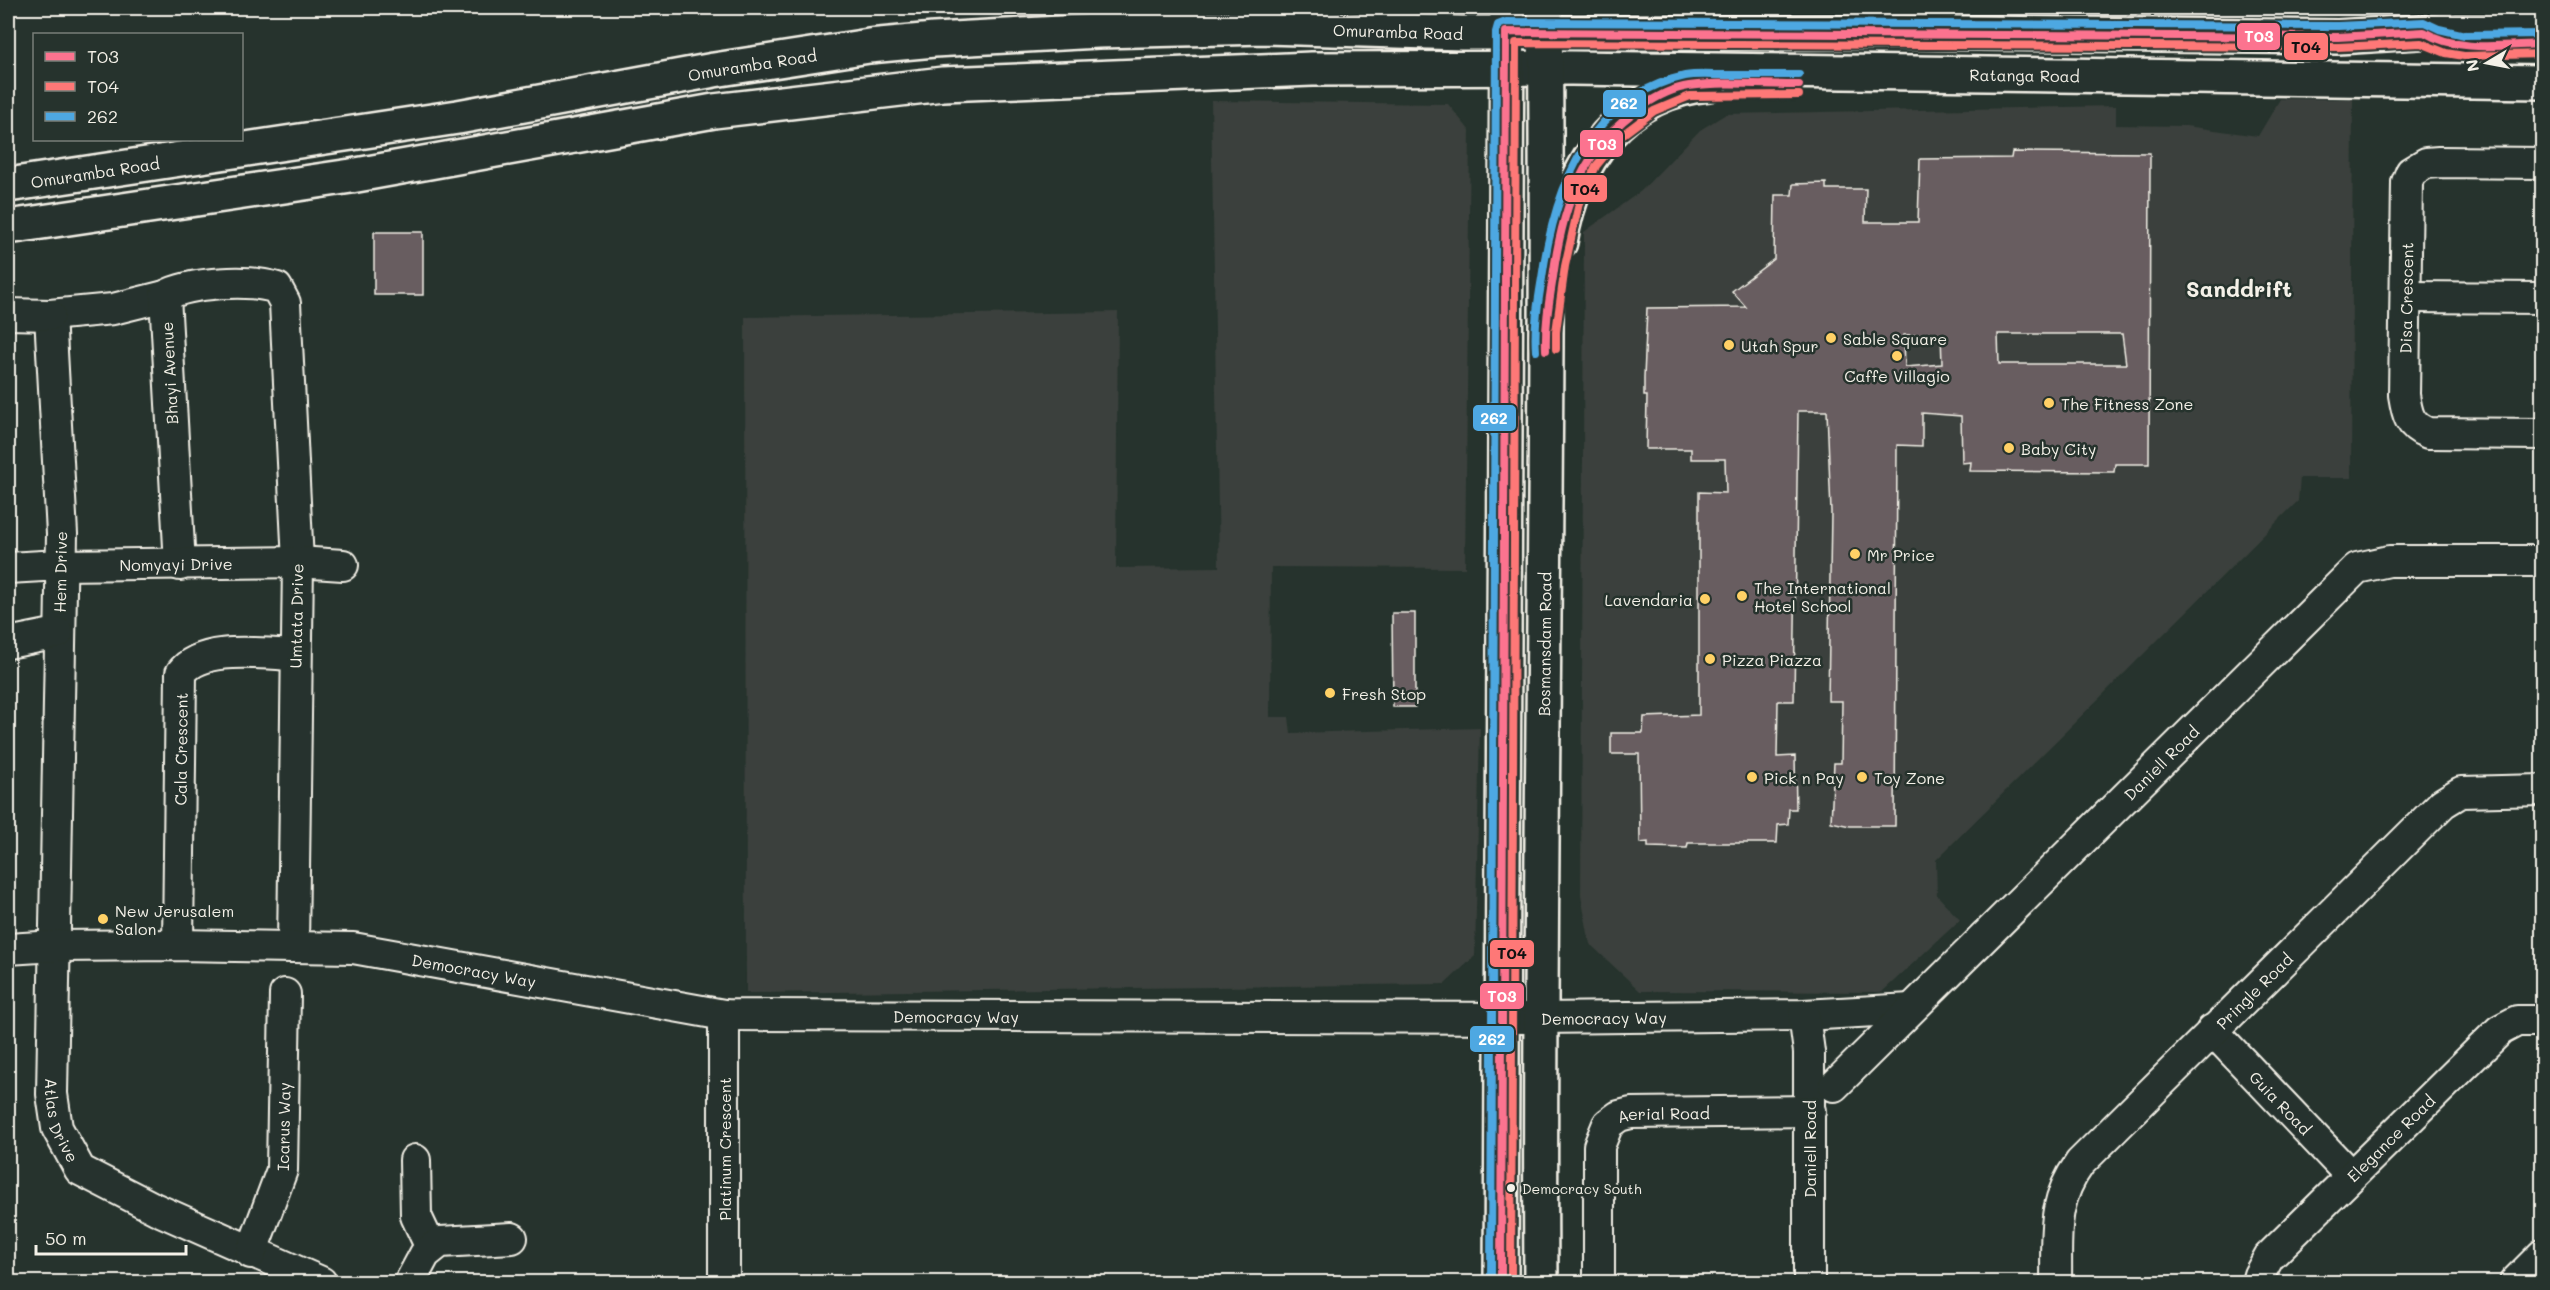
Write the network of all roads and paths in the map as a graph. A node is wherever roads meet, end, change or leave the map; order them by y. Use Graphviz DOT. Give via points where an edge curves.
graph roads {
  1 [pos="1694,8"];
  2 [pos="1507,20"];
  3 [pos="1546,20"];
  4 [pos="2542,30"];
  5 [pos="1894,32"];
  6 [pos="1506,68"];
  7 [pos="1546,68"];
  8 [pos="1896,73"];
  9 [pos="2542,82"];
  10 [pos="2542,164"];
  11 [pos="8,185"];
  12 [pos="8,227"];
  13 [pos="165,296"];
  14 [pos="2408,297"];
  15 [pos="2542,298"];
  16 [pos="8,314"];
  17 [pos="50,315"];
  18 [pos="1545,331"];
  19 [pos="2542,434"];
  20 [pos="2542,561"];
  21 [pos="298,562"];
  22 [pos="60,565"];
  23 [pos="180,565"];
  24 [pos="343,565"];
  25 [pos="8,568"];
  26 [pos="58,633"];
  27 [pos="8,643"];
  28 [pos="295,655"];
  29 [pos="2542,790"];
  30 [pos="55,945"];
  31 [pos="178,945"];
  32 [pos="293,947"];
  33 [pos="8,949"];
  34 [pos="285,994"];
  35 [pos="1911,1009"];
  36 [pos="724,1015"];
  37 [pos="1804,1015"];
  38 [pos="1502,1018"];
  39 [pos="1539,1018"];
  40 [pos="2542,1021"];
  41 [pos="2212,1030"];
  42 [pos="1833,1086"];
  43 [pos="1810,1111"];
  44 [pos="416,1160"];
  45 [pos="2350,1175"];
  46 [pos="512,1238"];
  47 [pos="430,1248"];
  48 [pos="251,1253"];
  49 [pos="2542,1256"];
  50 [pos="321,1282"];
  51 [pos="410,1282"];
  52 [pos="724,1282"];
  53 [pos="1501,1282"];
  54 [pos="1541,1282"];
  55 [pos="1599,1282"];
  56 [pos="1809,1282"];
  57 [pos="2056,1282"];
  58 [pos="2257,1282"];
  59 [pos="2515,1282"];
  1 -- 5 [label="main road"];
  2 -- 3 [label="main road"];
  2 -- 6 [label="main road"];
  2 -- 11 [label="main road, Omuramba Road" via="1462,33 1266,27 1098,31 891,44 714,70 447,119"];
  3 -- 5 [label="main road"];
  3 -- 7 [label="main road, Bosmansdam Road"];
  4 -- 5 [label="main road" via="2450,30 2338,37"];
  6 -- 7 [label="main road, Ratanga Road"];
  6 -- 12 [label="main road" via="1312,69 943,84 714,111 351,176"];
  6 -- 38 [label="main road"];
  7 -- 8 [label="main road, Ratanga Road"];
  7 -- 18 [label="main road, Bosmansdam Road"];
  8 -- 9 [label="main road, Ratanga Road"];
  8 -- 18 [label="main road" via="1823,86 1688,86 1672,90 1622,119 1582,169 1569,199"];
  10 -- 14 [label="street, Disa Crescent" via="2439,162 2426,163 2411,172 2407,182"];
  13 -- 17 [label="street" via="113,309"];
  13 -- 21 [label="street, Umtata Drive" via="176,290 203,286 259,284 277,288 285,303"];
  13 -- 23 [label="street, Bhayi Avenue"];
  14 -- 15 [label="street"];
  14 -- 19 [label="street, Disa Crescent" via="2404,395 2414,426 2428,433"];
  16 -- 17 [label="street"];
  17 -- 22 [label="street, Hem Drive"];
  18 -- 39 [label="main road, Bosmansdam Road"];
  20 -- 35 [label="street, Daniell Road" via="2389,561 2357,568"];
  21 -- 23 [label="street, Nomyayi Drive"];
  21 -- 24 [label="street, Nomyayi Drive"];
  21 -- 28 [label="street, Umtata Drive"];
  22 -- 23 [label="street, Nomyayi Drive"];
  22 -- 25 [label="street, Nomyayi Drive"];
  22 -- 26 [label="street, Hem Drive"];
  26 -- 27 [label="street"];
  26 -- 30 [label="street, Hem Drive"];
  28 -- 31 [label="street, Cala Crescent" via="237,653 202,657 181,673"];
  28 -- 32 [label="street, Umtata Drive"];
  29 -- 41 [label="street, Pringle Road" via="2461,792 2443,803"];
  30 -- 31 [label="street, Democracy Way"];
  30 -- 33 [label="street, Democracy Way"];
  30 -- 48 [label="street, Atlas Drive" via="52,1094 57,1128 67,1150 80,1170 105,1184"];
  31 -- 32 [label="street, Democracy Way"];
  32 -- 36 [label="street, Democracy Way" via="353,948"];
  34 -- 48 [label="street, Icarus Way" via="282,1170"];
  35 -- 37 [label="street, Democracy Way"];
  35 -- 42 [label="street, Daniell Road"];
  36 -- 38 [label="street, Democracy Way"];
  36 -- 52 [label="street, Platinum Crescent"];
  37 -- 39 [label="street, Democracy Way"];
  37 -- 43 [label="street, Daniell Road"];
  38 -- 39 [label="street, Democracy Way"];
  38 -- 53 [label="main road"];
  39 -- 54 [label="main road, Bosmansdam Road"];
  40 -- 45 [label="street, Elegance Road" via="2517,1022 2499,1030"];
  41 -- 45 [label="street, Guia Road"];
  41 -- 57 [label="street, Pringle Road" via="2080,1163 2065,1184 2058,1209"];
  43 -- 55 [label="street, Aerial Road" via="1631,1113 1608,1124 1599,1146"];
  43 -- 56 [label="street, Daniell Road"];
  44 -- 47 [label="street" via="416,1216"];
  45 -- 58 [label="street, Elegance Road" via="2269,1257"];
  46 -- 47 [label="street" via="447,1240"];
  47 -- 51 [label="street"];
  48 -- 50 [label="street, Atlas Drive"];
  49 -- 59 [label="street"];
}
